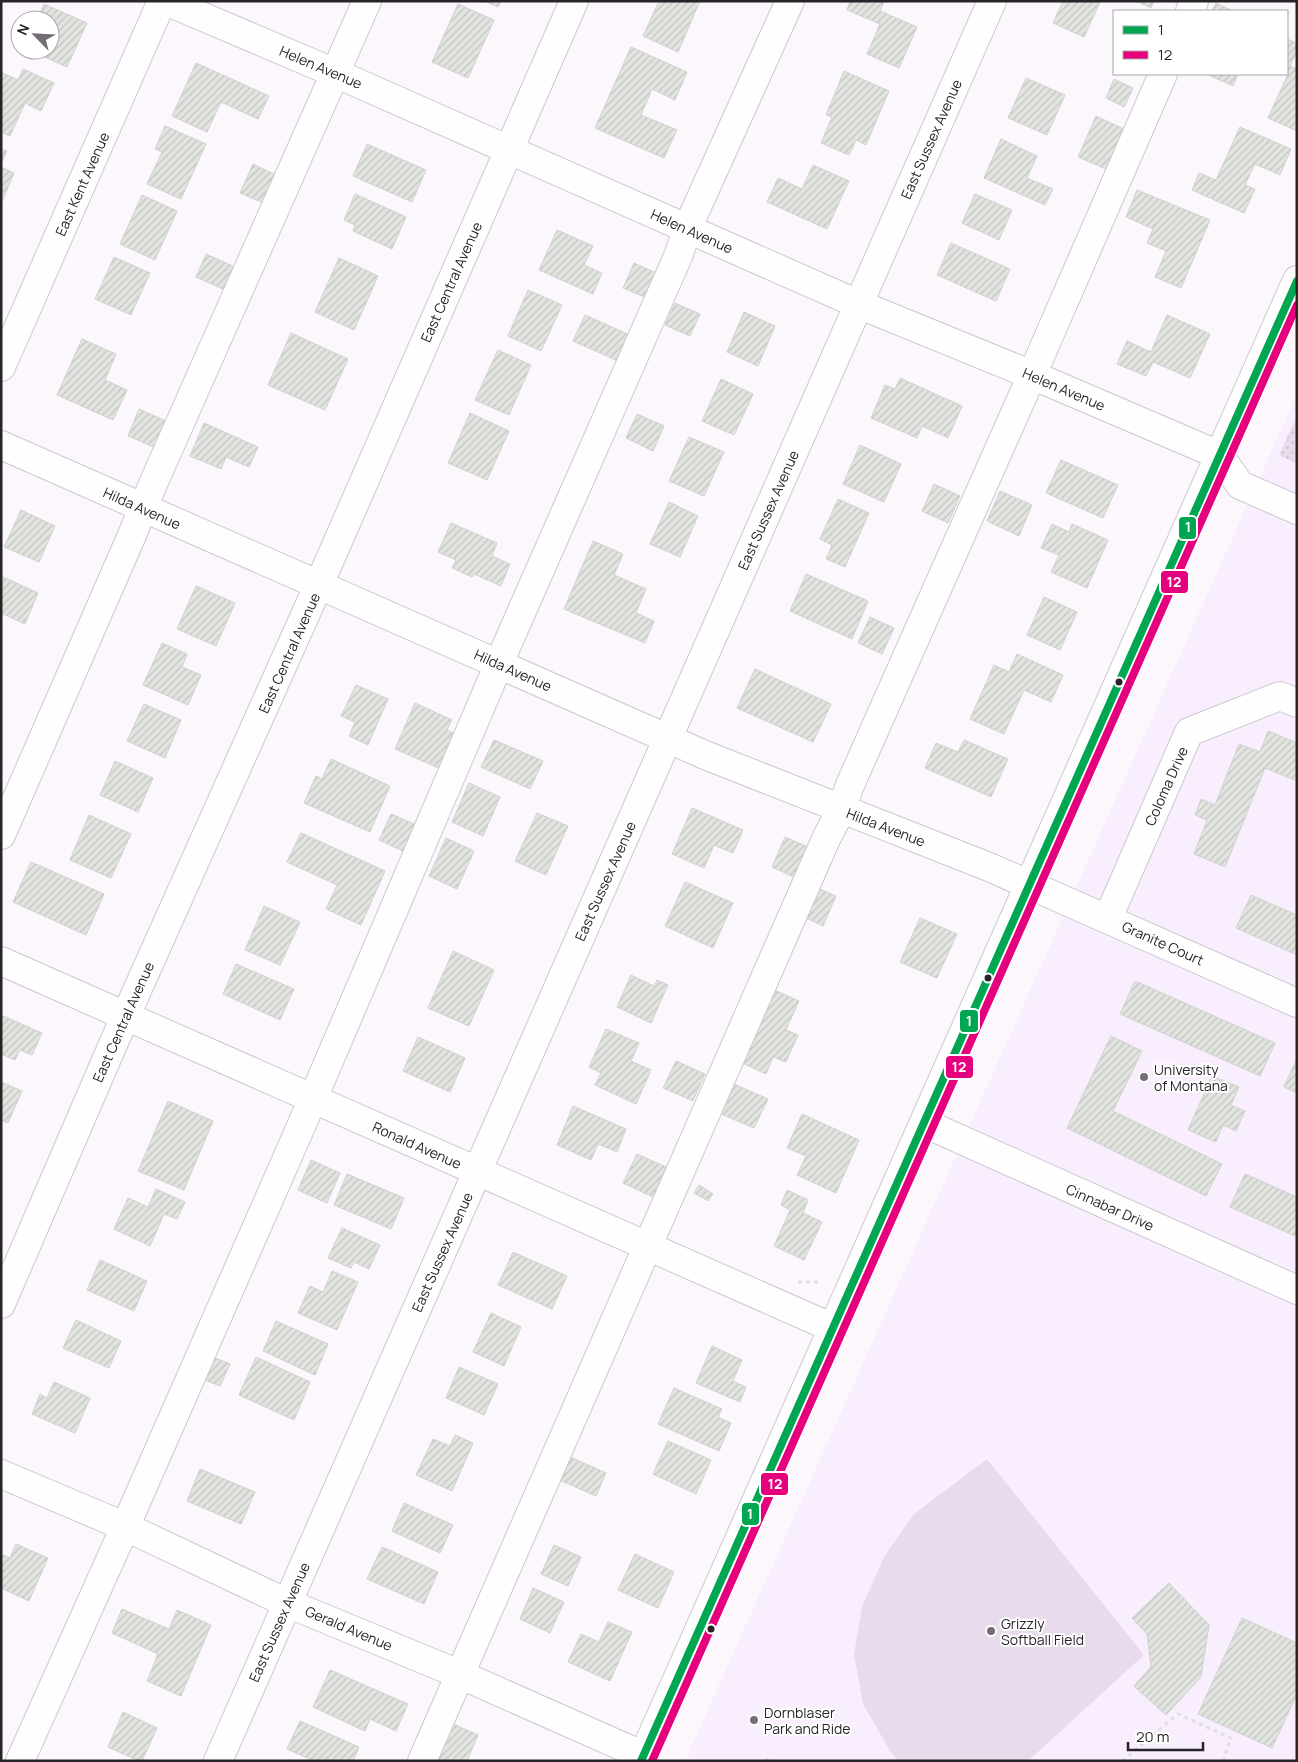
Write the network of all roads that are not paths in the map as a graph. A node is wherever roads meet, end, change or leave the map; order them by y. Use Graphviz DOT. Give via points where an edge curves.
graph roads {
  1 [pos="162,1"];
  2 [pos="166,1"];
  3 [pos="367,1"];
  4 [pos="574,1"];
  5 [pos="790,1"];
  6 [pos="992,1"];
  7 [pos="335,73"];
  8 [pos="1162,75"];
  9 [pos="508,151"];
  10 [pos="687,229"];
  11 [pos="1297,280"];
  12 [pos="858,304"];
  13 [pos="1,367"];
  14 [pos="1032,375"];
  15 [pos="1,445"];
  16 [pos="1219,455"];
  17 [pos="143,508"];
  18 [pos="1297,510"];
  19 [pos="319,586"];
  20 [pos="499,663"];
  21 [pos="1297,702"];
  22 [pos="668,739"];
  23 [pos="841,810"];
  24 [pos="1,835"];
  25 [pos="1029,885"];
  26 [pos="1108,918"];
  27 [pos="1,961"];
  28 [pos="1297,1003"];
  29 [pos="125,1016"];
  30 [pos="313,1099"];
  31 [pos="924,1123"];
  32 [pos="478,1172"];
  33 [pos="648,1246"];
  34 [pos="1297,1290"];
  35 [pos="1,1304"];
  36 [pos="833,1328"];
  37 [pos="1,1474"];
  38 [pos="126,1527"];
  39 [pos="287,1603"];
  40 [pos="459,1674"];
  41 [pos="642,1758"];
  42 [pos="20,1761"];
  43 [pos="218,1761"];
  44 [pos="422,1761"];
  1 -- 13 [label="street, East Kent Avenue"];
  2 -- 7 [label="street, Helen Avenue"];
  3 -- 7 [label="street"];
  4 -- 9 [label="street, East Central Avenue"];
  5 -- 10 [label="street"];
  6 -- 12 [label="street, East Sussex Avenue"];
  7 -- 9 [label="street, Helen Avenue"];
  7 -- 17 [label="street"];
  8 -- 14 [label="street"];
  9 -- 10 [label="street, Helen Avenue"];
  9 -- 19 [label="street, East Central Avenue"];
  10 -- 12 [label="street, Helen Avenue"];
  10 -- 20 [label="street" via="679,254"];
  11 -- 16 [label="street"];
  12 -- 14 [label="street, Helen Avenue"];
  12 -- 22 [label="street, East Sussex Avenue"];
  14 -- 16 [label="street, Helen Avenue"];
  14 -- 23 [label="street"];
  15 -- 17 [label="street, Hilda Avenue"];
  16 -- 18 [label="street" via="1240,485"];
  16 -- 25 [label="street"];
  17 -- 19 [label="street, Hilda Avenue"];
  17 -- 24 [label="street"];
  19 -- 20 [label="street, Hilda Avenue"];
  19 -- 29 [label="street, East Central Avenue"];
  20 -- 22 [label="street, Hilda Avenue"];
  20 -- 30 [label="street"];
  21 -- 26 [label="street, Coloma Drive" via="1280,696 1189,732"];
  22 -- 23 [label="street, Hilda Avenue"];
  22 -- 32 [label="street, East Sussex Avenue"];
  23 -- 25 [label="street, Hilda Avenue"];
  23 -- 33 [label="street"];
  25 -- 26 [label="street, Granite Court"];
  25 -- 31 [label="street"];
  26 -- 28 [label="street, Granite Court"];
  27 -- 29 [label="street, Ronald Avenue"];
  29 -- 30 [label="street, Ronald Avenue"];
  29 -- 35 [label="street, East Central Avenue"];
  30 -- 32 [label="street, Ronald Avenue"];
  30 -- 38 [label="street"];
  31 -- 34 [label="street, Cinnabar Drive"];
  31 -- 36 [label="street"];
  32 -- 33 [label="street, Ronald Avenue"];
  32 -- 39 [label="street, East Sussex Avenue"];
  33 -- 36 [label="street, Ronald Avenue"];
  33 -- 40 [label="street"];
  36 -- 41 [label="street"];
  37 -- 38 [label="street, Gerald Avenue"];
  38 -- 39 [label="street, Gerald Avenue"];
  38 -- 42 [label="street"];
  39 -- 40 [label="street, Gerald Avenue"];
  39 -- 43 [label="street, East Sussex Avenue"];
  40 -- 41 [label="street, Gerald Avenue"];
  40 -- 44 [label="street"];
}
